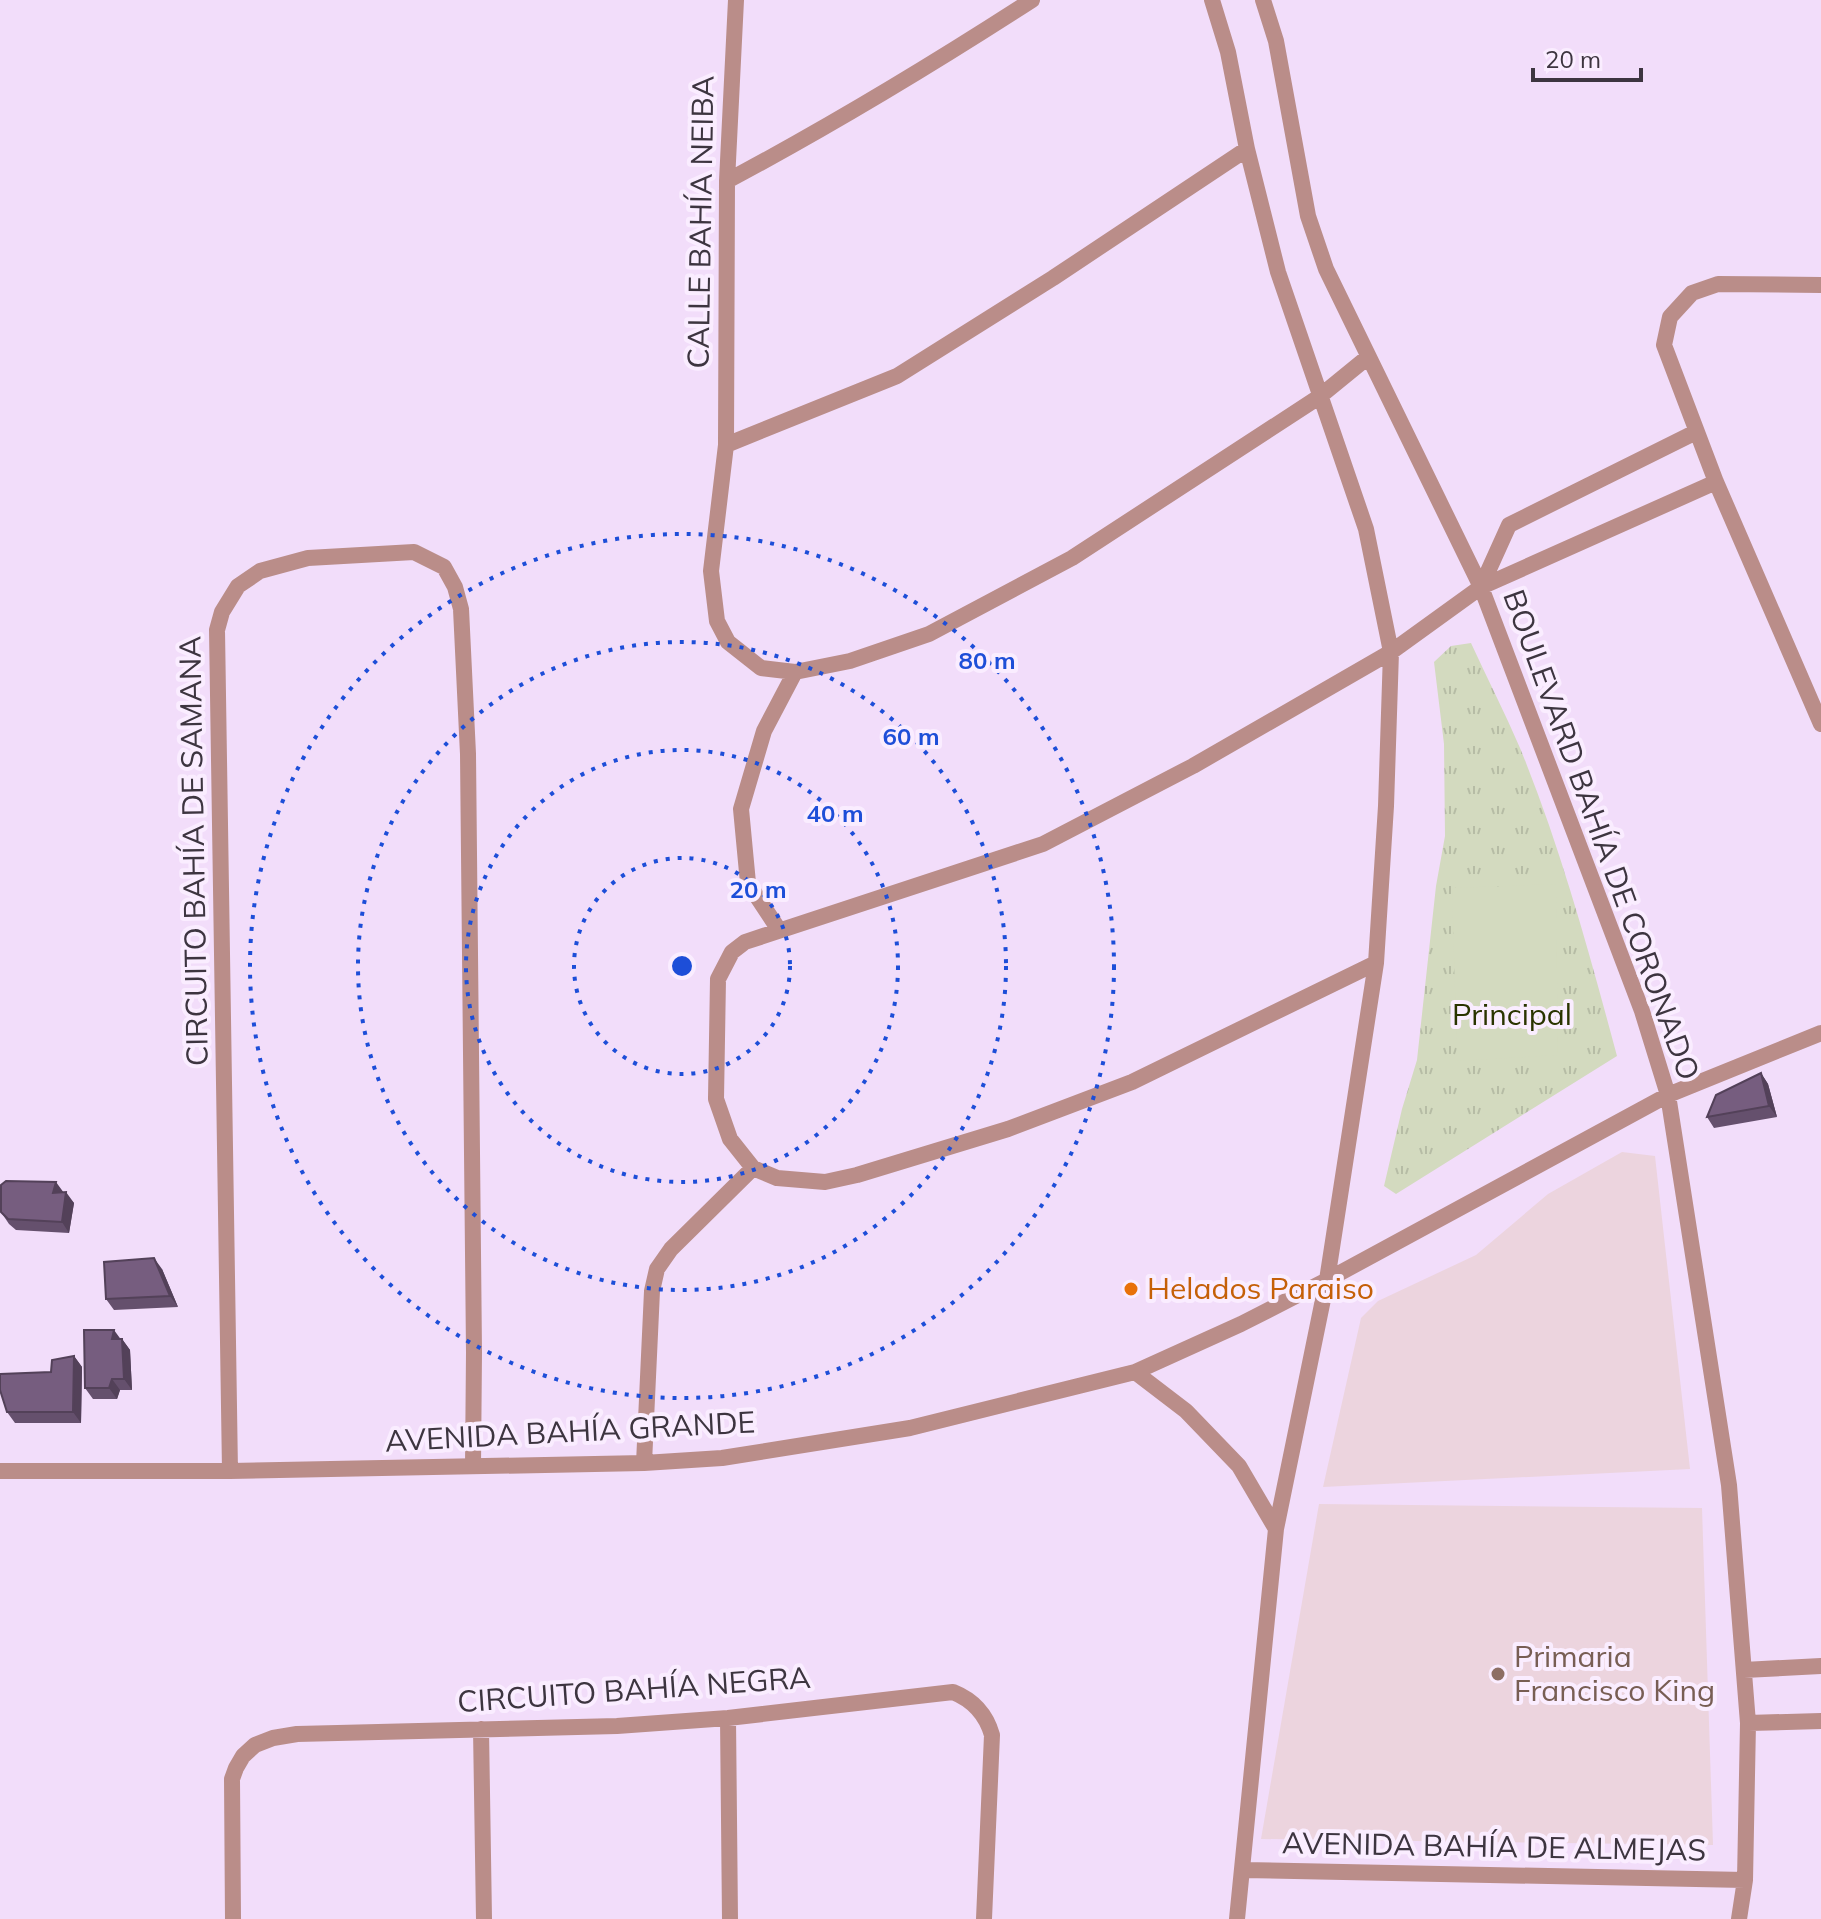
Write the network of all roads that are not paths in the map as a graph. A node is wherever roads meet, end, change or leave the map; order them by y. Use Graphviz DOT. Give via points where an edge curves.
graph roads {
  1 [pos="736,0"];
  2 [pos="1032,0"];
  3 [pos="1212,0"];
  4 [pos="1263,0"];
  5 [pos="1247,149"];
  6 [pos="727,181"];
  7 [pos="1821,285"];
  8 [pos="1368,357"];
  9 [pos="1319,397"];
  10 [pos="1696,432"];
  11 [pos="726,445"];
  12 [pos="1716,482"];
  13 [pos="1481,587"];
  14 [pos="1391,652"];
  15 [pos="795,672"];
  16 [pos="1821,724"];
  17 [pos="779,930"];
  18 [pos="1376,963"];
  19 [pos="1821,1033"];
  20 [pos="1668,1095"];
  21 [pos="753,1168"];
  22 [pos="1327,1280"];
  23 [pos="1135,1372"];
  24 [pos="644,1463"];
  25 [pos="473,1466"];
  26 [pos="0,1471"];
  27 [pos="230,1471"];
  28 [pos="1276,1529"];
  29 [pos="1821,1666"];
  30 [pos="1744,1670"];
  31 [pos="728,1718"];
  32 [pos="1821,1721"];
  33 [pos="1748,1723"];
  34 [pos="481,1729"];
  35 [pos="1242,1870"];
  36 [pos="1745,1880"];
  37 [pos="233,1919"];
  38 [pos="484,1919"];
  39 [pos="730,1919"];
  40 [pos="984,1919"];
  41 [pos="1237,1919"];
  42 [pos="1739,1919"];
  1 -- 6 [label="street, CALLE BAHÍA NEIBA"];
  2 -- 6 [label="street" via="941,59"];
  3 -- 5 [label="street"];
  4 -- 8 [label="street, BOULEVARD BAHÍA DE CORONADO" via="1276,41 1308,216 1326,269"];
  5 -- 9 [label="street" via="1278,272"];
  5 -- 11 [label="street" via="897,376"];
  6 -- 11 [label="street, CALLE BAHÍA NEIBA"];
  7 -- 10 [label="street" via="1718,284 1692,293 1670,317 1664,345"];
  8 -- 9 [label="street"];
  8 -- 13 [label="street, BOULEVARD BAHÍA DE CORONADO"];
  9 -- 14 [label="street" via="1366,529"];
  9 -- 15 [label="street" via="1072,558 942,628 850,661"];
  10 -- 12 [label="street"];
  10 -- 13 [label="street" via="1509,525"];
  11 -- 15 [label="street, CALLE BAHÍA NEIBA" via="711,571 717,621 728,642 761,668"];
  12 -- 13 [label="street"];
  12 -- 16 [label="street"];
  13 -- 14 [label="street"];
  13 -- 20 [label="street, BOULEVARD BAHÍA DE CORONADO" via="1642,1011"];
  14 -- 17 [label="street" via="1193,766 1043,844"];
  14 -- 18 [label="street"];
  15 -- 17 [label="street" via="764,731 741,809 748,883"];
  17 -- 21 [label="street" via="732,952 718,979 716,1099 730,1139"];
  18 -- 21 [label="street" via="1132,1082 1008,1129 825,1182 777,1178"];
  18 -- 22 [label="street"];
  19 -- 20 [label="street, AVENIDA BAHÍA GRANDE"];
  20 -- 22 [label="street, AVENIDA BAHÍA GRANDE"];
  20 -- 30 [label="street, BOULEVARD BAHÍA DE CORONADO" via="1729,1485"];
  21 -- 24 [label="street" via="657,1269"];
  22 -- 23 [label="street, AVENIDA BAHÍA GRANDE"];
  22 -- 28 [label="street"];
  23 -- 24 [label="street, AVENIDA BAHÍA GRANDE" via="910,1428 722,1458"];
  23 -- 28 [label="street" via="1186,1411 1239,1466"];
  24 -- 25 [label="street, AVENIDA BAHÍA GRANDE"];
  25 -- 27 [label="street, AVENIDA BAHÍA GRANDE"];
  25 -- 27 [label="street, CIRCUITO BAHÍA DE SAMANA" via="470,878 461,609 444,567 414,552 308,558 269,567 238,586 217,630"];
  26 -- 27 [label="street, AVENIDA BAHÍA GRANDE"];
  28 -- 35 [label="street"];
  29 -- 30 [label="street"];
  30 -- 33 [label="street, BOULEVARD BAHÍA DE CORONADO"];
  31 -- 34 [label="street, CIRCUITO BAHÍA NEGRA"];
  31 -- 39 [label="street"];
  31 -- 40 [label="street, CIRCUITO BAHÍA NEGRA" via="953,1692 966,1697 983,1713 992,1735"];
  32 -- 33 [label="street"];
  33 -- 36 [label="street, BOULEVARD BAHÍA DE CORONADO"];
  34 -- 37 [label="street, CIRCUITO BAHÍA NEGRA" via="297,1734 255,1745 232,1779"];
  34 -- 38 [label="street"];
  35 -- 36 [label="street, AVENIDA BAHÍA DE ALMEJAS"];
  35 -- 41 [label="street"];
  36 -- 42 [label="street, BOULEVARD BAHÍA DE CORONADO"];
}
